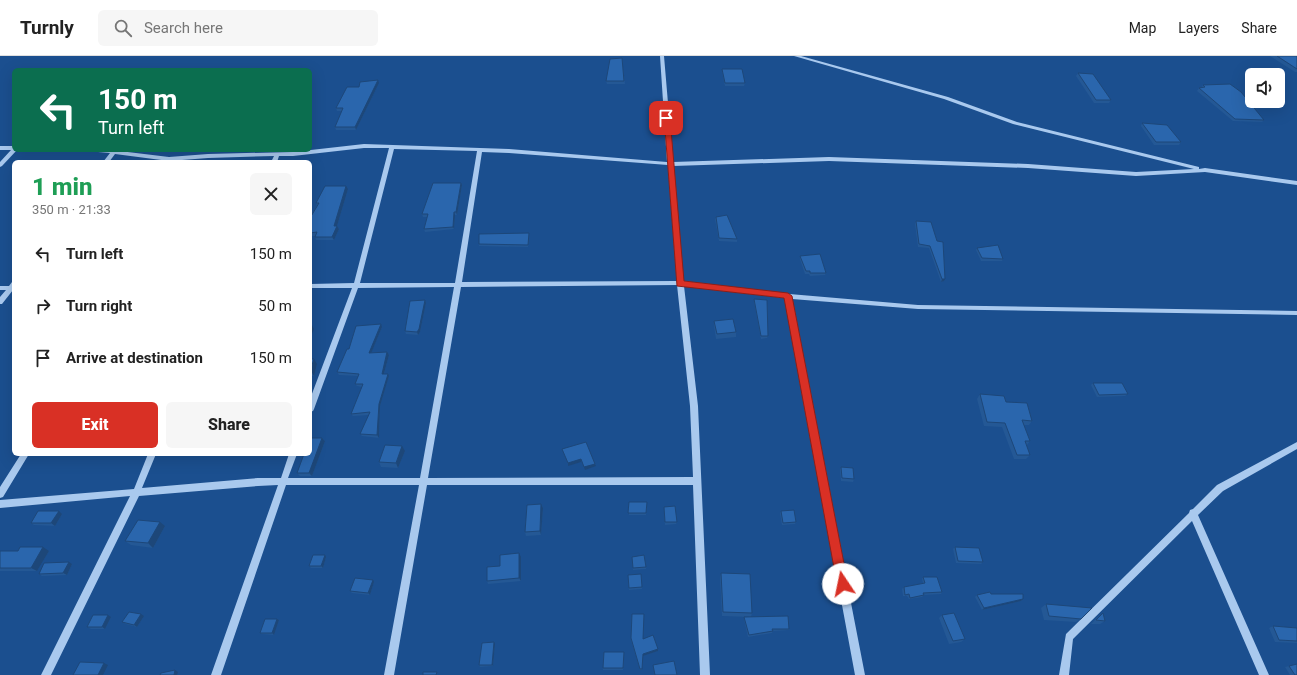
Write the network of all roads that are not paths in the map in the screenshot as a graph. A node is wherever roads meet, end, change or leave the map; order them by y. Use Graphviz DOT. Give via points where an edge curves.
graph roads {
  1 [pos="662,56"];
  2 [pos="796,56"];
  3 [pos="392,147"];
  4 [pos="0,148"];
  5 [pos="12,149"];
  6 [pos="480,150"];
  7 [pos="12,151"];
  8 [pos="114,152"];
  9 [pos="311,152"];
  10 [pos="312,152"];
  11 [pos="277,155"];
  12 [pos="108,160"];
  13 [pos="189,160"];
  14 [pos="275,160"];
  15 [pos="670,164"];
  16 [pos="0,165"];
  17 [pos="1205,170"];
  18 [pos="1297,183"];
  19 [pos="680,284"];
  20 [pos="458,285"];
  21 [pos="312,286"];
  22 [pos="356,286"];
  23 [pos="12,287"];
  24 [pos="0,288"];
  25 [pos="12,288"];
  26 [pos="788,296"];
  27 [pos="0,302"];
  28 [pos="1297,313"];
  29 [pos="312,404"];
  30 [pos="1297,445"];
  31 [pos="24,456"];
  32 [pos="151,456"];
  33 [pos="292,456"];
  34 [pos="697,481"];
  35 [pos="283,482"];
  36 [pos="423,482"];
  37 [pos="136,493"];
  38 [pos="0,494"];
  39 [pos="0,504"];
  40 [pos="1193,513"];
  41 [pos="46,675"];
  42 [pos="216,675"];
  43 [pos="389,675"];
  44 [pos="705,675"];
  45 [pos="860,675"];
  46 [pos="1064,675"];
  47 [pos="1264,675"];
  1 -- 15 [label="street"];
  2 -- 17 [label="street" via="946,98 1015,123"];
  3 -- 6 [label="street"];
  3 -- 10 [label="street" via="364,146"];
  3 -- 22 [label="street"];
  4 -- 5 [label="street"];
  6 -- 15 [label="street"];
  6 -- 20 [label="street"];
  7 -- 16 [label="street"];
  8 -- 12 [label="street"];
  8 -- 13 [label="street"];
  9 -- 11 [label="street"];
  11 -- 13 [label="street"];
  11 -- 14 [label="street"];
  15 -- 17 [label="street" via="829,159 1028,166 1136,174"];
  15 -- 19 [label="street"];
  17 -- 18 [label="street"];
  19 -- 20 [label="street"];
  19 -- 26 [label="street"];
  19 -- 34 [label="street" via="694,406"];
  20 -- 22 [label="street"];
  20 -- 36 [label="street"];
  21 -- 22 [label="street"];
  22 -- 29 [label="street"];
  23 -- 24 [label="street"];
  25 -- 27 [label="street"];
  26 -- 28 [label="street" via="918,307"];
  26 -- 45 [label="street"];
  30 -- 40 [label="street" via="1220,488"];
  31 -- 38 [label="street"];
  32 -- 37 [label="street"];
  33 -- 35 [label="street"];
  34 -- 36 [label="street"];
  34 -- 44 [label="street"];
  35 -- 36 [label="street"];
  35 -- 37 [label="street"];
  35 -- 42 [label="street"];
  36 -- 43 [label="street"];
  37 -- 39 [label="street"];
  37 -- 41 [label="street"];
  40 -- 46 [label="street" via="1069,637"];
  40 -- 47 [label="street"];
}
